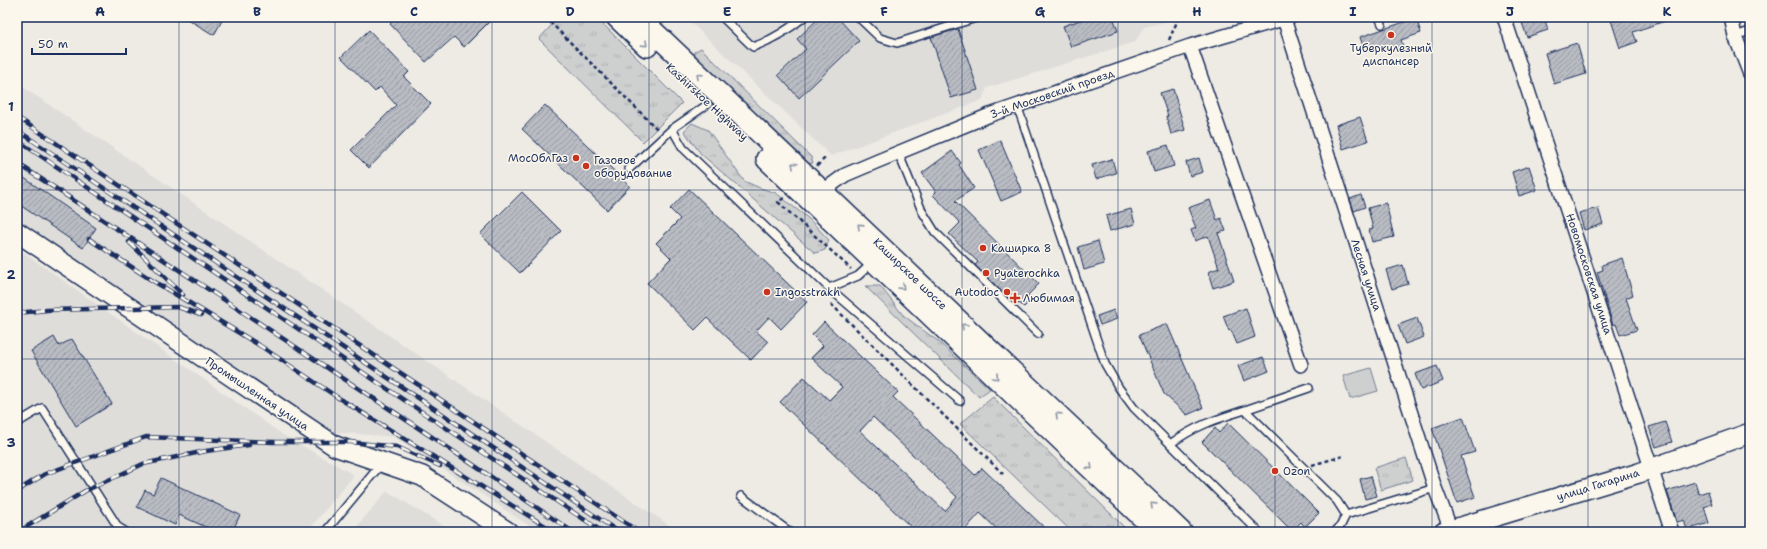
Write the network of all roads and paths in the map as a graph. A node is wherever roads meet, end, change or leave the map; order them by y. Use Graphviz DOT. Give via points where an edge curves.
graph roads {
  1 [pos="617,17"];
  2 [pos="638,17"];
  3 [pos="722,17"];
  4 [pos="804,17"];
  5 [pos="858,17"];
  6 [pos="979,17"];
  7 [pos="1179,17"];
  8 [pos="1504,17"];
  9 [pos="1731,17"];
  10 [pos="1280,19"];
  11 [pos="1750,31"];
  12 [pos="1735,36"];
  13 [pos="1190,46"];
  14 [pos="1161,56"];
  15 [pos="1750,74"];
  16 [pos="708,104"];
  17 [pos="1017,105"];
  18 [pos="672,129"];
  19 [pos="898,152"];
  20 [pos="629,169"];
  21 [pos="823,191"];
  22 [pos="790,194"];
  23 [pos="17,232"];
  24 [pos="874,260"];
  25 [pos="858,276"];
  26 [pos="828,288"];
  27 [pos="1038,334"];
  28 [pos="1301,365"];
  29 [pos="1309,388"];
  30 [pos="960,401"];
  31 [pos="1245,410"];
  32 [pos="17,423"];
  33 [pos="1750,433"];
  34 [pos="1170,444"];
  35 [pos="1343,456"];
  36 [pos="382,463"];
  37 [pos="1303,467"];
  38 [pos="1652,468"];
  39 [pos="1435,488"];
  40 [pos="741,496"];
  41 [pos="1346,515"];
  42 [pos="1480,527"];
  43 [pos="1448,531"];
  44 [pos="126,532"];
  45 [pos="325,532"];
  46 [pos="508,532"];
  47 [pos="790,532"];
  48 [pos="1158,532"];
  49 [pos="1181,532"];
  50 [pos="1259,532"];
  51 [pos="1335,532"];
  52 [pos="1672,532"];
  1 -- 16 [label="main road, Kashirskoe Highway, one-way"];
  21 -- 2 [label="main road, Каширское шоссе, one-way"];
  3 -- 4 [label="lane" via="752,47 769,41"];
  5 -- 6 [label="lane" via="880,38 897,43"];
  7 -- 14 [label="path"];
  8 -- 38 [label="street, Новомосковская улица"];
  9 -- 12 [label="street"];
  10 -- 13 [label="street, 3-й Московский проезд"];
  10 -- 39 [label="street, Лесная улица"];
  11 -- 12 [label="lane"];
  12 -- 15 [label="street"];
  13 -- 14 [label="street, 3-й Московский проезд"];
  13 -- 28 [label="street"];
  14 -- 17 [label="street, 3-й Московский проезд"];
  16 -- 18 [label="lane"];
  16 -- 24 [label="main road, Kashirskoe Highway"];
  17 -- 19 [label="street, 3-й Московский проезд"];
  17 -- 34 [label="lane" via="1105,364 1118,388 1134,408"];
  18 -- 20 [label="lane"];
  18 -- 26 [label="lane" via="683,148"];
  19 -- 21 [label="street, 3-й Московский проезд" via="845,175"];
  19 -- 27 [label="lane" via="931,227"];
  49 -- 21 [label="main road, Каширское шоссе, one-way"];
  22 -- 25 [label="path" via="778,202"];
  23 -- 36 [label="street, Промышленная улица" via="332,444"];
  24 -- 25 [label="lane"];
  24 -- 48 [label="main road, Каширское шоссе, one-way"];
  25 -- 26 [label="lane"];
  26 -- 30 [label="lane"];
  29 -- 31 [label="lane"];
  31 -- 34 [label="lane" via="1202,424"];
  31 -- 37 [label="lane"];
  32 -- 44 [label="lane" via="42,408 118,527"];
  33 -- 38 [label="street, улица Гагарина"];
  34 -- 50 [label="lane"];
  35 -- 37 [label="path"];
  36 -- 45 [label="lane"];
  36 -- 46 [label="street, Промышленная улица" via="422,476"];
  37 -- 41 [label="lane" via="1341,505"];
  38 -- 42 [label="street, улица Гагарина"];
  38 -- 52 [label="street, Новомосковская улица"];
  39 -- 41 [label="lane"];
  39 -- 43 [label="street, Лесная улица"];
  40 -- 47 [label="lane"];
  41 -- 51 [label="lane"];
  42 -- 43 [label="street, улица Гагарина"];
}
